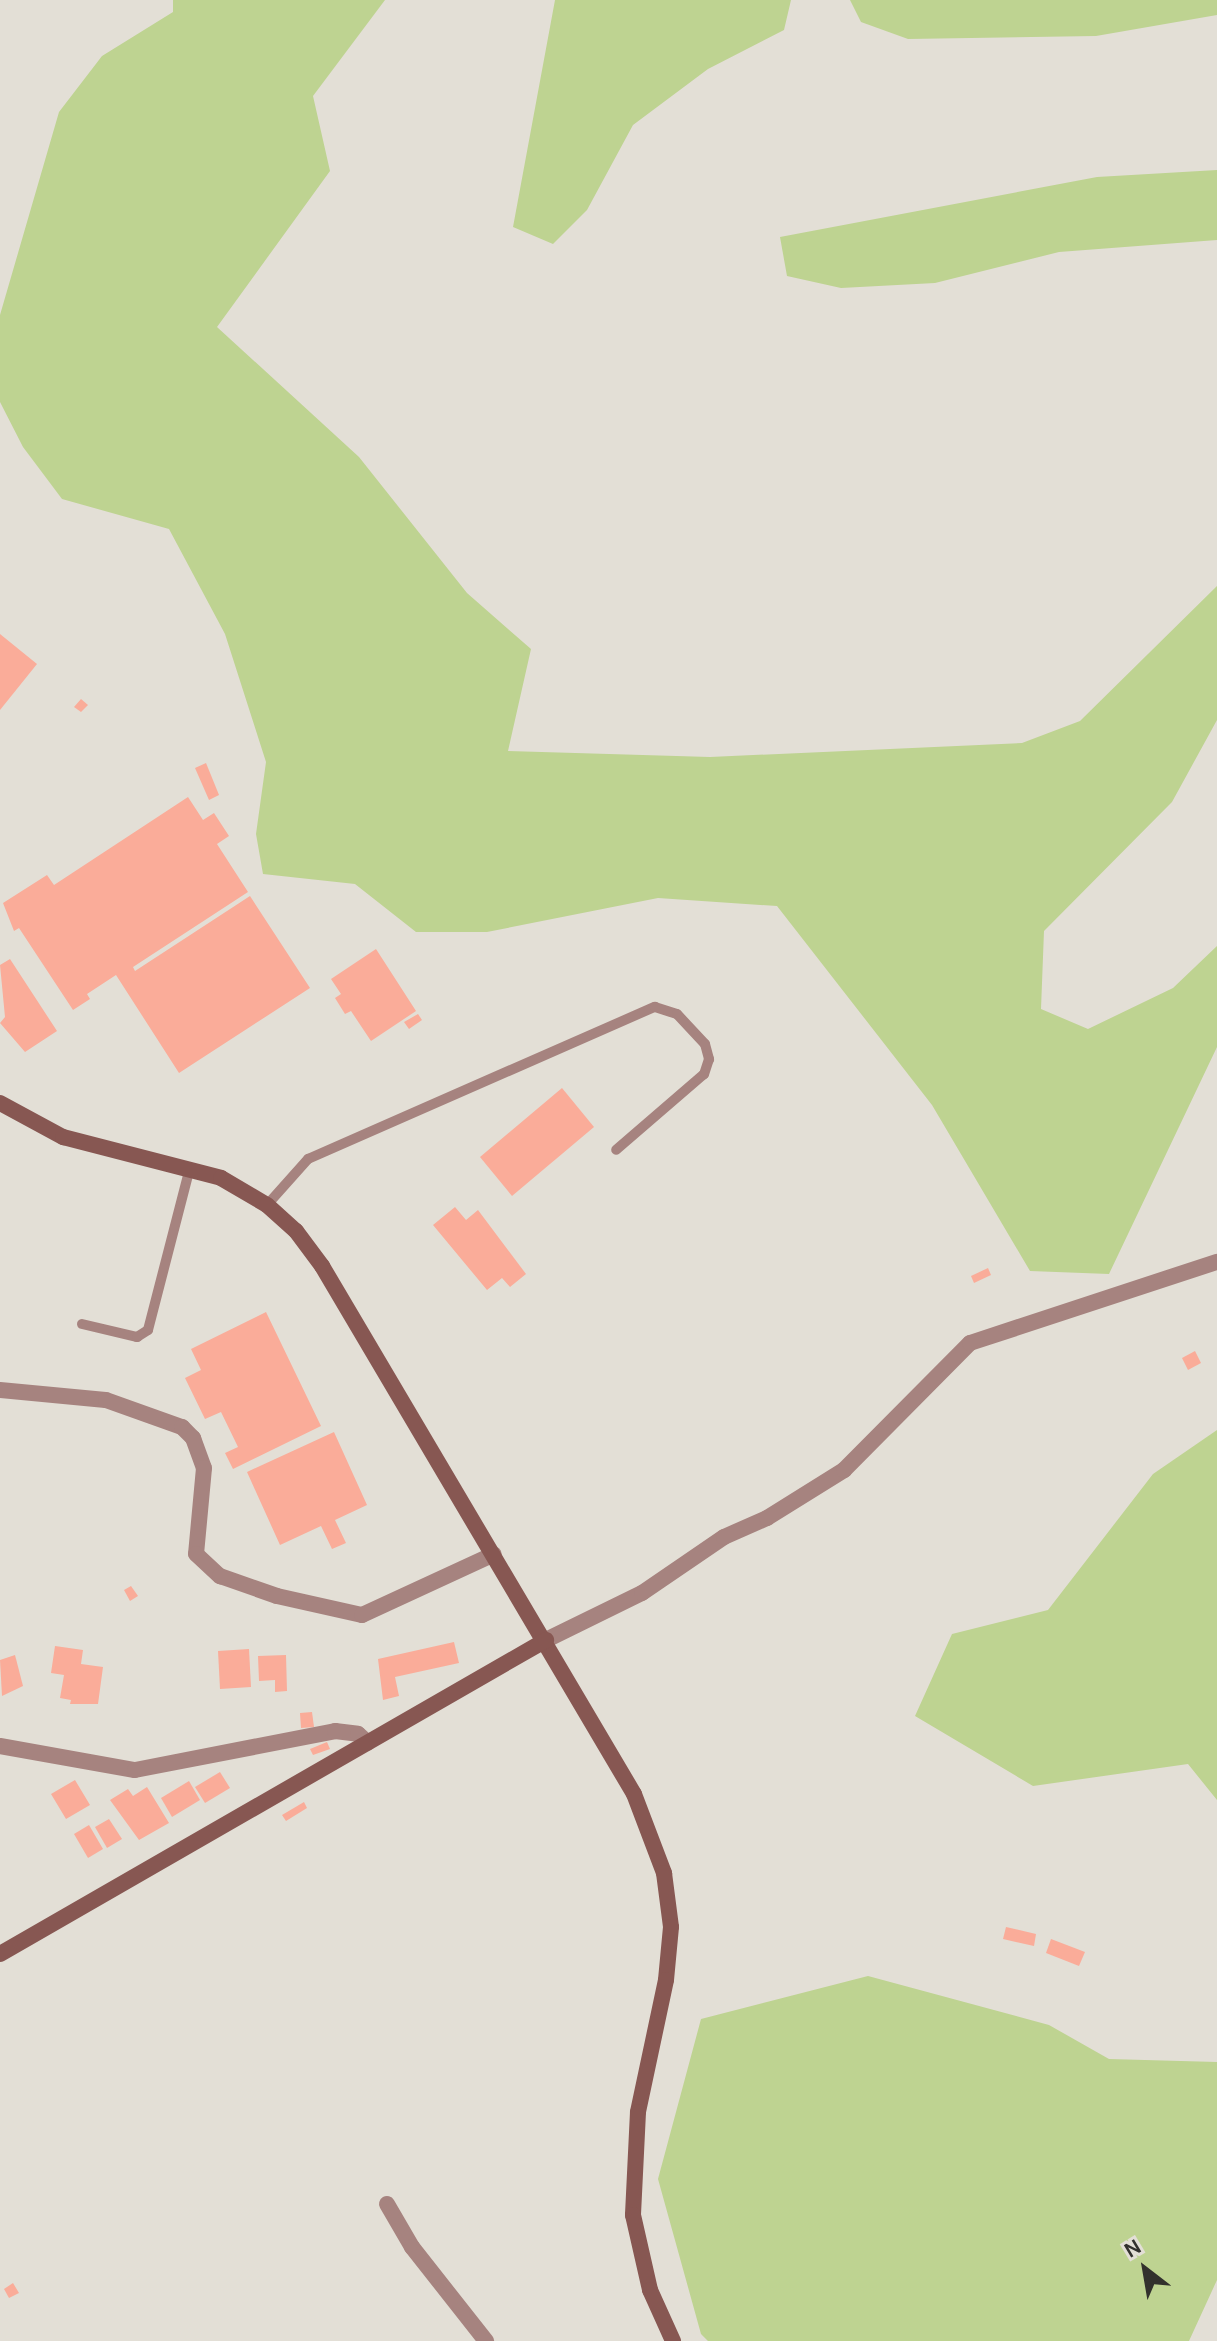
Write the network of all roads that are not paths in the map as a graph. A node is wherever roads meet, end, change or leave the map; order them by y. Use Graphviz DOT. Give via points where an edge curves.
graph roads {
  1 [pos="0,1103"];
  2 [pos="616,1150"];
  3 [pos="190,1168"];
  4 [pos="267,1205"];
  5 [pos="1217,1262"];
  6 [pos="82,1324"];
  7 [pos="0,1390"];
  8 [pos="494,1554"];
  9 [pos="546,1640"];
  10 [pos="368,1743"];
  11 [pos="0,1746"];
  12 [pos="0,1954"];
  13 [pos="387,2204"];
  14 [pos="486,2341"];
  15 [pos="673,2341"];
  1 -- 3 [label="street" via="63,1137"];
  2 -- 4 [label="lane" via="704,1074 709,1059 705,1044 677,1014 655,1007 308,1159"];
  3 -- 4 [label="street" via="221,1178"];
  3 -- 6 [label="lane" via="148,1330 137,1337"];
  4 -- 8 [label="street" via="322,1266"];
  5 -- 9 [label="street" via="970,1343 844,1470 767,1518 724,1537 642,1593"];
  7 -- 8 [label="street" via="106,1400 182,1427 193,1438 204,1468 196,1554 220,1576 277,1596 362,1615"];
  8 -- 9 [label="street"];
  9 -- 10 [label="street"];
  9 -- 15 [label="street" via="634,1794 664,1873 670,1952 638,2112 631,2184 640,2257"];
  10 -- 11 [label="street" via="358,1734 335,1731 135,1770"];
  10 -- 12 [label="street"];
  13 -- 14 [label="street" via="412,2247"];
}
